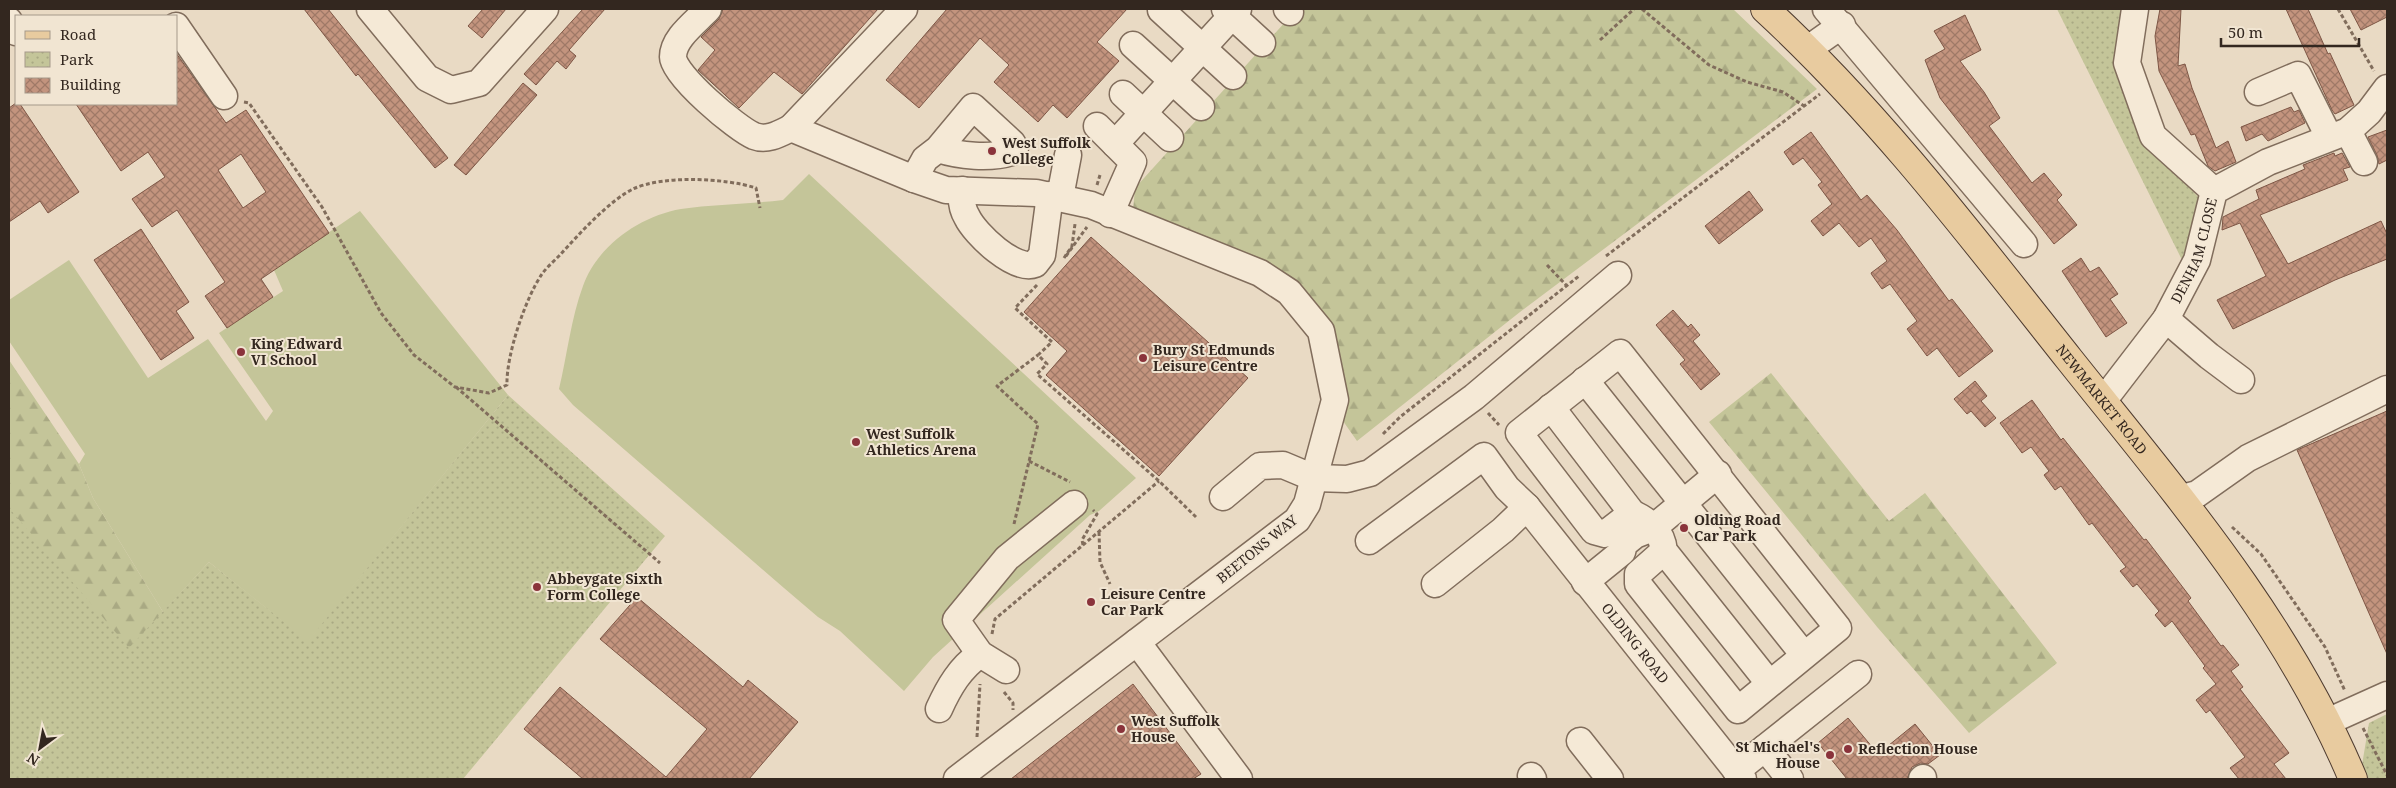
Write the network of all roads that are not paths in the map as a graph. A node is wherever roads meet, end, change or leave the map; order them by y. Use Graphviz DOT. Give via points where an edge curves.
graph roads {
  1 [pos="370,9"];
  2 [pos="545,9"];
  3 [pos="708,9"];
  4 [pos="904,9"];
  5 [pos="1765,9"];
  6 [pos="2134,9"];
  7 [pos="1161,10"];
  8 [pos="1232,11"];
  9 [pos="1834,17"];
  10 [pos="178,29"];
  11 [pos="1262,43"];
  12 [pos="1133,44"];
  13 [pos="1202,47"];
  14 [pos="1808,49"];
  15 [pos="1233,76"];
  16 [pos="1173,80"];
  17 [pos="2386,89"];
  18 [pos="2258,92"];
  19 [pos="1123,94"];
  20 [pos="224,96"];
  21 [pos="1201,107"];
  22 [pos="1143,113"];
  23 [pos="1096,126"];
  24 [pos="791,128"];
  25 [pos="2338,134"];
  26 [pos="1170,138"];
  27 [pos="1115,144"];
  28 [pos="938,149"];
  29 [pos="1068,155"];
  30 [pos="2364,162"];
  31 [pos="914,179"];
  32 [pos="962,190"];
  33 [pos="2214,191"];
  34 [pos="1055,196"];
  35 [pos="1099,218"];
  36 [pos="2024,244"];
  37 [pos="1618,275"];
  38 [pos="2166,319"];
  39 [pos="1585,380"];
  40 [pos="2241,380"];
  41 [pos="2383,389"];
  42 [pos="2103,402"];
  43 [pos="1551,407"];
  44 [pos="1718,474"];
  45 [pos="1314,478"];
  46 [pos="1224,497"];
  47 [pos="2182,498"];
  48 [pos="1074,504"];
  49 [pos="1684,504"];
  50 [pos="1527,507"];
  51 [pos="1632,513"];
  52 [pos="1653,528"];
  53 [pos="1369,541"];
  54 [pos="1664,551"];
  55 [pos="1585,582"];
  56 [pos="1435,584"];
  57 [pos="1137,642"];
  58 [pos="1804,655"];
  59 [pos="1858,674"];
  60 [pos="1769,683"];
  61 [pos="2387,695"];
  62 [pos="940,709"];
  63 [pos="2327,722"];
  64 [pos="1580,741"];
  65 [pos="1764,748"];
  66 [pos="1739,775"];
  67 [pos="957,779"];
  68 [pos="1239,779"];
  69 [pos="1610,779"];
  70 [pos="1790,779"];
  71 [pos="2353,779"];
  1 -- 2 [label="street" via="427,78 451,90 479,83"];
  3 -- 24 [label="street" via="675,45 673,59 680,75 740,128 756,136 773,137"];
  4 -- 24 [label="street"];
  5 -- 14 [label="main road, NEWMARKET ROAD"];
  6 -- 33 [label="street" via="2127,63 2153,136"];
  7 -- 13 [label="street"];
  8 -- 11 [label="street"];
  8 -- 13 [label="street"];
  9 -- 14 [label="street"];
  9 -- 36 [label="street"];
  10 -- 20 [label="street"];
  12 -- 16 [label="street"];
  13 -- 15 [label="street"];
  13 -- 16 [label="street"];
  14 -- 42 [label="main road, NEWMARKET ROAD" via="1947,206"];
  16 -- 21 [label="street"];
  16 -- 22 [label="street"];
  17 -- 25 [label="street, DENHAM CLOSE" via="2369,112"];
  18 -- 25 [label="street" via="2298,75"];
  19 -- 22 [label="street"];
  22 -- 26 [label="street"];
  22 -- 27 [label="street"];
  23 -- 27 [label="street"];
  24 -- 31 [label="street, BEETONS WAY"];
  25 -- 30 [label="street"];
  25 -- 33 [label="street, DENHAM CLOSE" via="2268,162"];
  27 -- 35 [label="street" via="1133,162"];
  28 -- 31 [label="street" via="925,159"];
  29 -- 34 [label="street"];
  31 -- 32 [label="street, BEETONS WAY" via="946,190"];
  32 -- 34 [label="street, BEETONS WAY" via="1005,190"];
  32 -- 34 [label="street" via="961,199 967,218 976,230 1014,263 1030,266 1040,260 1056,258"];
  33 -- 38 [label="street, DENHAM CLOSE" via="2197,260"];
  34 -- 35 [label="street, BEETONS WAY" via="1091,205"];
  35 -- 45 [label="street, BEETONS WAY" via="1260,273 1289,292 1321,331 1335,400"];
  37 -- 45 [label="street" via="1474,397 1386,463 1370,473 1347,479"];
  38 -- 40 [label="street"];
  38 -- 42 [label="street, DENHAM CLOSE"];
  39 -- 43 [label="street"];
  39 -- 44 [label="street" via="1620,353"];
  39 -- 49 [label="street"];
  41 -- 47 [label="street" via="2248,458 2197,494"];
  42 -- 47 [label="main road, NEWMARKET ROAD"];
  43 -- 51 [label="street"];
  43 -- 51 [label="street" via="1519,432 1594,531 1605,534"];
  44 -- 49 [label="street"];
  44 -- 58 [label="street" via="1838,628"];
  45 -- 46 [label="street" via="1282,465 1260,466"];
  45 -- 57 [label="street, BEETONS WAY" via="1307,504 1297,520"];
  47 -- 63 [label="main road, NEWMARKET ROAD" via="2296,664"];
  48 -- 62 [label="street" via="1007,558 956,620 994,668 968,662 949,686"];
  49 -- 52 [label="street"];
  49 -- 58 [label="street"];
  50 -- 53 [label="street, OLDING ROAD" via="1507,488 1484,456"];
  50 -- 55 [label="street, OLDING ROAD"];
  50 -- 56 [label="street"];
  51 -- 52 [label="street" via="1647,520"];
  52 -- 54 [label="street" via="1662,539"];
  52 -- 55 [label="street" via="1635,535 1624,544 1622,552"];
  54 -- 60 [label="street"];
  54 -- 60 [label="street" via="1638,574 1638,584 1738,710"];
  55 -- 66 [label="street, OLDING ROAD"];
  57 -- 67 [label="street, BEETONS WAY"];
  57 -- 68 [label="street"];
  58 -- 60 [label="street"];
  59 -- 65 [label="street"];
  61 -- 63 [label="street"];
  63 -- 71 [label="main road, NEWMARKET ROAD"];
  64 -- 69 [label="street"];
  65 -- 66 [label="street"];
  65 -- 70 [label="street"];
}
